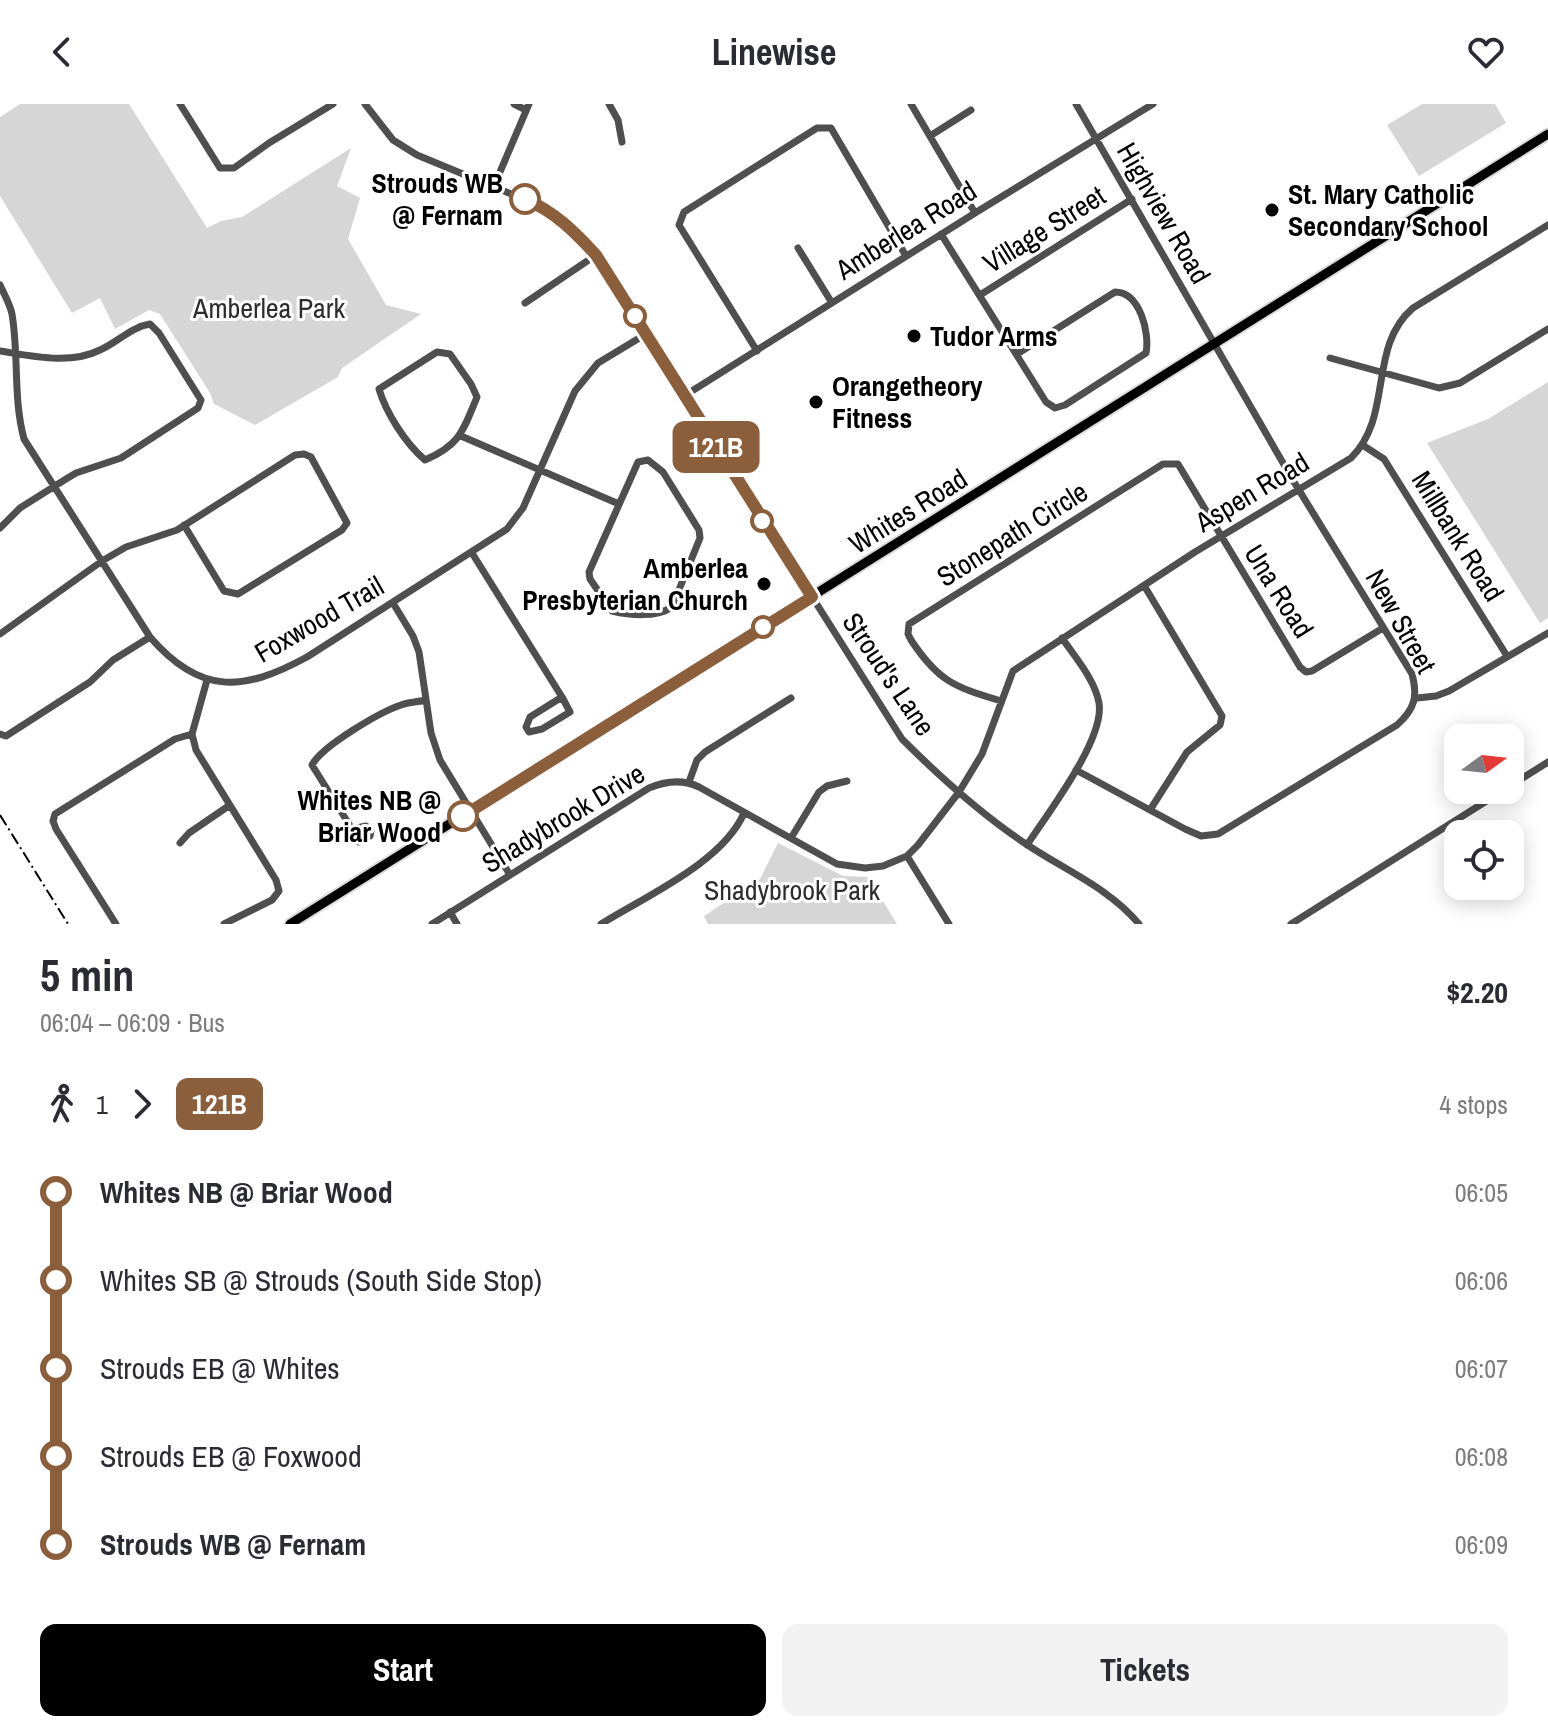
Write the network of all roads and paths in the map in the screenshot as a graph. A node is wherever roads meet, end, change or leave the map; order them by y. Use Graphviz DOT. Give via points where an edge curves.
graph roads {
  1 [pos="180,104"];
  2 [pos="333,104"];
  3 [pos="365,104"];
  4 [pos="514,104"];
  5 [pos="609,104"];
  6 [pos="911,104"];
  7 [pos="1076,104"];
  8 [pos="1153,104"];
  9 [pos="528,107"];
  10 [pos="971,110"];
  11 [pos="1548,134"];
  12 [pos="930,136"];
  13 [pos="1096,138"];
  14 [pos="622,142"];
  15 [pos="494,186"];
  16 [pos="1132,199"];
  17 [pos="975,213"];
  18 [pos="1548,225"];
  19 [pos="941,234"];
  20 [pos="798,248"];
  21 [pos="596,255"];
  22 [pos="906,256"];
  23 [pos="0,285"];
  24 [pos="980,295"];
  25 [pos="525,303"];
  26 [pos="832,303"];
  27 [pos="1548,329"];
  28 [pos="646,334"];
  29 [pos="1213,344"];
  30 [pos="0,351"];
  31 [pos="757,351"];
  32 [pos="16,354"];
  33 [pos="1017,354"];
  34 [pos="1330,358"];
  35 [pos="1383,373"];
  36 [pos="684,396"];
  37 [pos="461,436"];
  38 [pos="1364,446"];
  39 [pos="541,469"];
  40 [pos="55,486"];
  41 [pos="1299,490"];
  42 [pos="619,504"];
  43 [pos="184,525"];
  44 [pos="0,528"];
  45 [pos="1220,537"];
  46 [pos="472,553"];
  47 [pos="102,561"];
  48 [pos="1145,587"];
  49 [pos="812,597"];
  50 [pos="393,603"];
  51 [pos="1383,628"];
  52 [pos="1548,633"];
  53 [pos="0,634"];
  54 [pos="150,637"];
  55 [pos="1062,638"];
  56 [pos="1507,656"];
  57 [pos="207,680"];
  58 [pos="562,697"];
  59 [pos="791,698"];
  60 [pos="1417,698"];
  61 [pos="426,700"];
  62 [pos="1001,701"];
  63 [pos="0,734"];
  64 [pos="192,734"];
  65 [pos="1548,762"];
  66 [pos="1076,770"];
  67 [pos="1524,777"];
  68 [pos="847,781"];
  69 [pos="689,782"];
  70 [pos="959,792"];
  71 [pos="1482,804"];
  72 [pos="230,805"];
  73 [pos="1150,810"];
  74 [pos="471,811"];
  75 [pos="744,813"];
  76 [pos="352,829"];
  77 [pos="791,838"];
  78 [pos="180,843"];
  79 [pos="1027,845"];
  80 [pos="907,856"];
  81 [pos="510,875"];
  82 [pos="450,912"];
  83 [pos="116,924"];
  84 [pos="224,924"];
  85 [pos="290,924"];
  86 [pos="432,924"];
  87 [pos="457,924"];
  88 [pos="601,924"];
  89 [pos="949,924"];
  90 [pos="1139,924"];
  91 [pos="1291,924"];
  1 -- 2 [label="street" via="220,168 234,168"];
  3 -- 15 [label="street, Stroud's Lane" via="393,140"];
  4 -- 9 [label="street"];
  5 -- 14 [label="street"];
  6 -- 12 [label="street"];
  7 -- 13 [label="street, Highview Road"];
  8 -- 13 [label="street, Amberlea Road"];
  9 -- 15 [label="street"];
  10 -- 12 [label="street"];
  11 -- 29 [label="main road, Whites Road"];
  12 -- 17 [label="street"];
  13 -- 16 [label="street, Highview Road"];
  13 -- 17 [label="street, Amberlea Road"];
  15 -- 21 [label="street, Stroud's Lane" via="545,208"];
  16 -- 24 [label="street, Village Street"];
  16 -- 29 [label="street, Highview Road"];
  17 -- 19 [label="street, Amberlea Road"];
  18 -- 35 [label="street" via="1405,315 1391,335"];
  19 -- 22 [label="street, Amberlea Road"];
  19 -- 24 [label="street"];
  20 -- 26 [label="street"];
  21 -- 25 [label="street"];
  21 -- 28 [label="street, Stroud's Lane"];
  22 -- 26 [label="street, Amberlea Road"];
  22 -- 31 [label="street" via="831,128 817,128 684,212 679,225"];
  23 -- 32 [label="street, Foxwood Trail" via="12,311"];
  24 -- 33 [label="street"];
  26 -- 31 [label="street, Amberlea Road"];
  27 -- 35 [label="street" via="1460,383 1439,388"];
  28 -- 36 [label="street, Stroud's Lane"];
  28 -- 39 [label="street, Foxwood Trail" via="598,363 575,391"];
  29 -- 41 [label="street, New Street"];
  29 -- 49 [label="main road, Whites Road"];
  30 -- 32 [label="street"];
  31 -- 36 [label="street, Amberlea Road"];
  32 -- 40 [label="street, Foxwood Trail" via="17,412 24,439"];
  32 -- 40 [label="street" via="87,355 150,324 201,400 198,408 121,458"];
  33 -- 33 [label="street" via="1055,408 1146,353 1148,343 1133,299 1115,292"];
  34 -- 35 [label="street"];
  35 -- 38 [label="street"];
  36 -- 49 [label="street, Stroud's Lane"];
  37 -- 37 [label="street" via="477,397 450,354 437,352 379,389 414,451 425,460"];
  37 -- 39 [label="street"];
  38 -- 41 [label="street, Aspen Road"];
  38 -- 56 [label="street, Millbank Road" via="1384,459"];
  39 -- 42 [label="street"];
  39 -- 46 [label="street, Foxwood Trail" via="516,520"];
  40 -- 44 [label="street"];
  40 -- 47 [label="street, Foxwood Trail"];
  41 -- 45 [label="street, Aspen Road"];
  41 -- 51 [label="street, New Street"];
  42 -- 42 [label="street" via="590,579 612,611 666,611 672,607 699,530 663,472 648,460 638,462"];
  43 -- 43 [label="street" via="224,591 238,594 347,523 311,457 304,454"];
  43 -- 47 [label="street"];
  45 -- 48 [label="street, Aspen Road"];
  45 -- 51 [label="street, Una Road" via="1306,672"];
  45 -- 62 [label="street, Stonepath Circle" via="1178,464 1163,464 909,624 911,640 938,676"];
  46 -- 50 [label="street, Foxwood Trail"];
  46 -- 58 [label="street"];
  47 -- 53 [label="street"];
  47 -- 54 [label="street, Foxwood Trail"];
  48 -- 55 [label="street, Aspen Road"];
  48 -- 73 [label="street" via="1222,716 1220,725 1187,752"];
  49 -- 70 [label="street, Stroud's Lane" via="902,739"];
  49 -- 74 [label="main road, Whites Road"];
  50 -- 57 [label="street, Foxwood Trail" via="279,672 230,684"];
  50 -- 61 [label="street" via="419,652"];
  51 -- 60 [label="street, New Street" via="1412,674"];
  52 -- 56 [label="street"];
  54 -- 57 [label="street, Foxwood Trail" via="169,659"];
  54 -- 63 [label="street" via="90,682 6,736"];
  55 -- 62 [label="street, Aspen Road" via="1013,671"];
  55 -- 66 [label="street" via="1094,688 1100,712 1097,732"];
  56 -- 60 [label="street" via="1449,691"];
  57 -- 64 [label="street"];
  58 -- 58 [label="street" via="530,717 529,732 570,712"];
  59 -- 69 [label="street" via="705,752"];
  60 -- 73 [label="street, New Street" via="1397,725 1218,834 1201,836"];
  61 -- 74 [label="street" via="440,760"];
  61 -- 76 [label="street" via="400,705 316,758 312,765"];
  62 -- 70 [label="street, Aspen Road" via="982,754"];
  64 -- 72 [label="street" via="196,750"];
  64 -- 83 [label="street" via="175,739 55,814 56,829"];
  65 -- 67 [label="street"];
  66 -- 73 [label="street, New Street"];
  66 -- 79 [label="street"];
  68 -- 77 [label="street" via="819,792"];
  69 -- 75 [label="street, Shadybrook Drive"];
  69 -- 81 [label="street, Shadybrook Drive" via="649,788"];
  70 -- 79 [label="street, Stroud's Lane"];
  70 -- 80 [label="street"];
  71 -- 91 [label="street"];
  72 -- 78 [label="street"];
  72 -- 84 [label="street" via="279,891 272,900"];
  74 -- 81 [label="street"];
  74 -- 85 [label="main road, Whites Road"];
  75 -- 77 [label="street, Shadybrook Drive"];
  75 -- 88 [label="street" via="736,831 717,850"];
  77 -- 80 [label="street, Shadybrook Drive" via="837,864 883,866"];
  79 -- 90 [label="street, Stroud's Lane" via="1104,892"];
  80 -- 89 [label="street"];
  81 -- 82 [label="street, Shadybrook Drive"];
  82 -- 86 [label="street, Shadybrook Drive"];
  82 -- 87 [label="street"];
}
